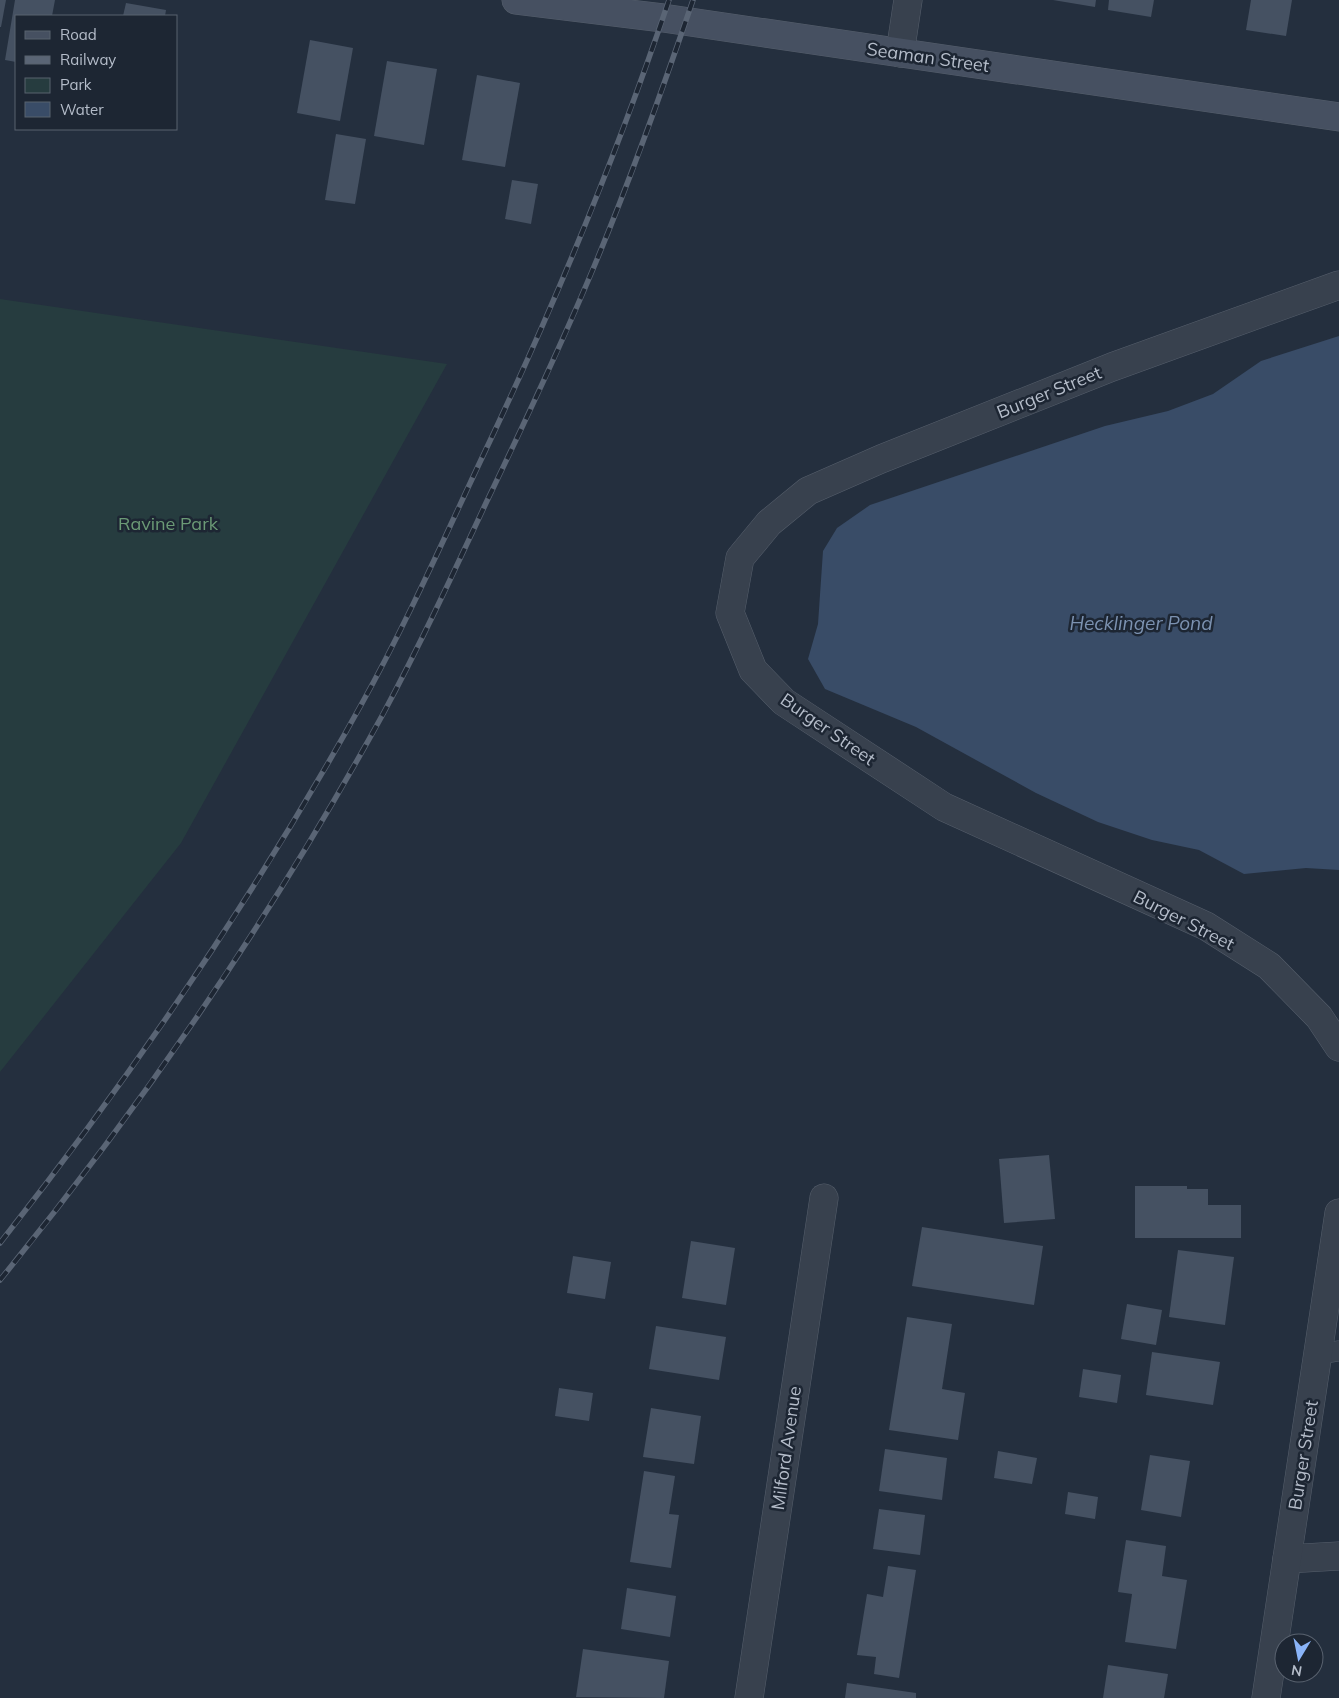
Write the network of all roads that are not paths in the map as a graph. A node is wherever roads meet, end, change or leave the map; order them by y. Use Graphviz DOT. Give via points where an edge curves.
graph roads {
  1 [pos="516,0"];
  2 [pos="908,0"];
  3 [pos="900,53"];
  4 [pos="1339,117"];
  5 [pos="1339,285"];
  6 [pos="1339,1047"];
  7 [pos="824,1198"];
  8 [pos="1339,1213"];
  9 [pos="1329,1352"];
  10 [pos="1339,1556"];
  11 [pos="1287,1559"];
  12 [pos="749,1698"];
  13 [pos="1266,1698"];
  1 -- 3 [label="street, Seaman Street"];
  2 -- 3 [label="street"];
  3 -- 4 [label="street, Seaman Street"];
  5 -- 6 [label="street, Burger Street" via="1112,367 880,458 808,491 768,523 740,558 730,613 753,670 784,702 944,807 1214,931 1269,966 1319,1017"];
  7 -- 12 [label="street, Milford Avenue"];
  8 -- 9 [label="street, Burger Street"];
  9 -- 11 [label="street, Burger Street"];
  10 -- 11 [label="street"];
  11 -- 13 [label="street, Burger Street"];
}
